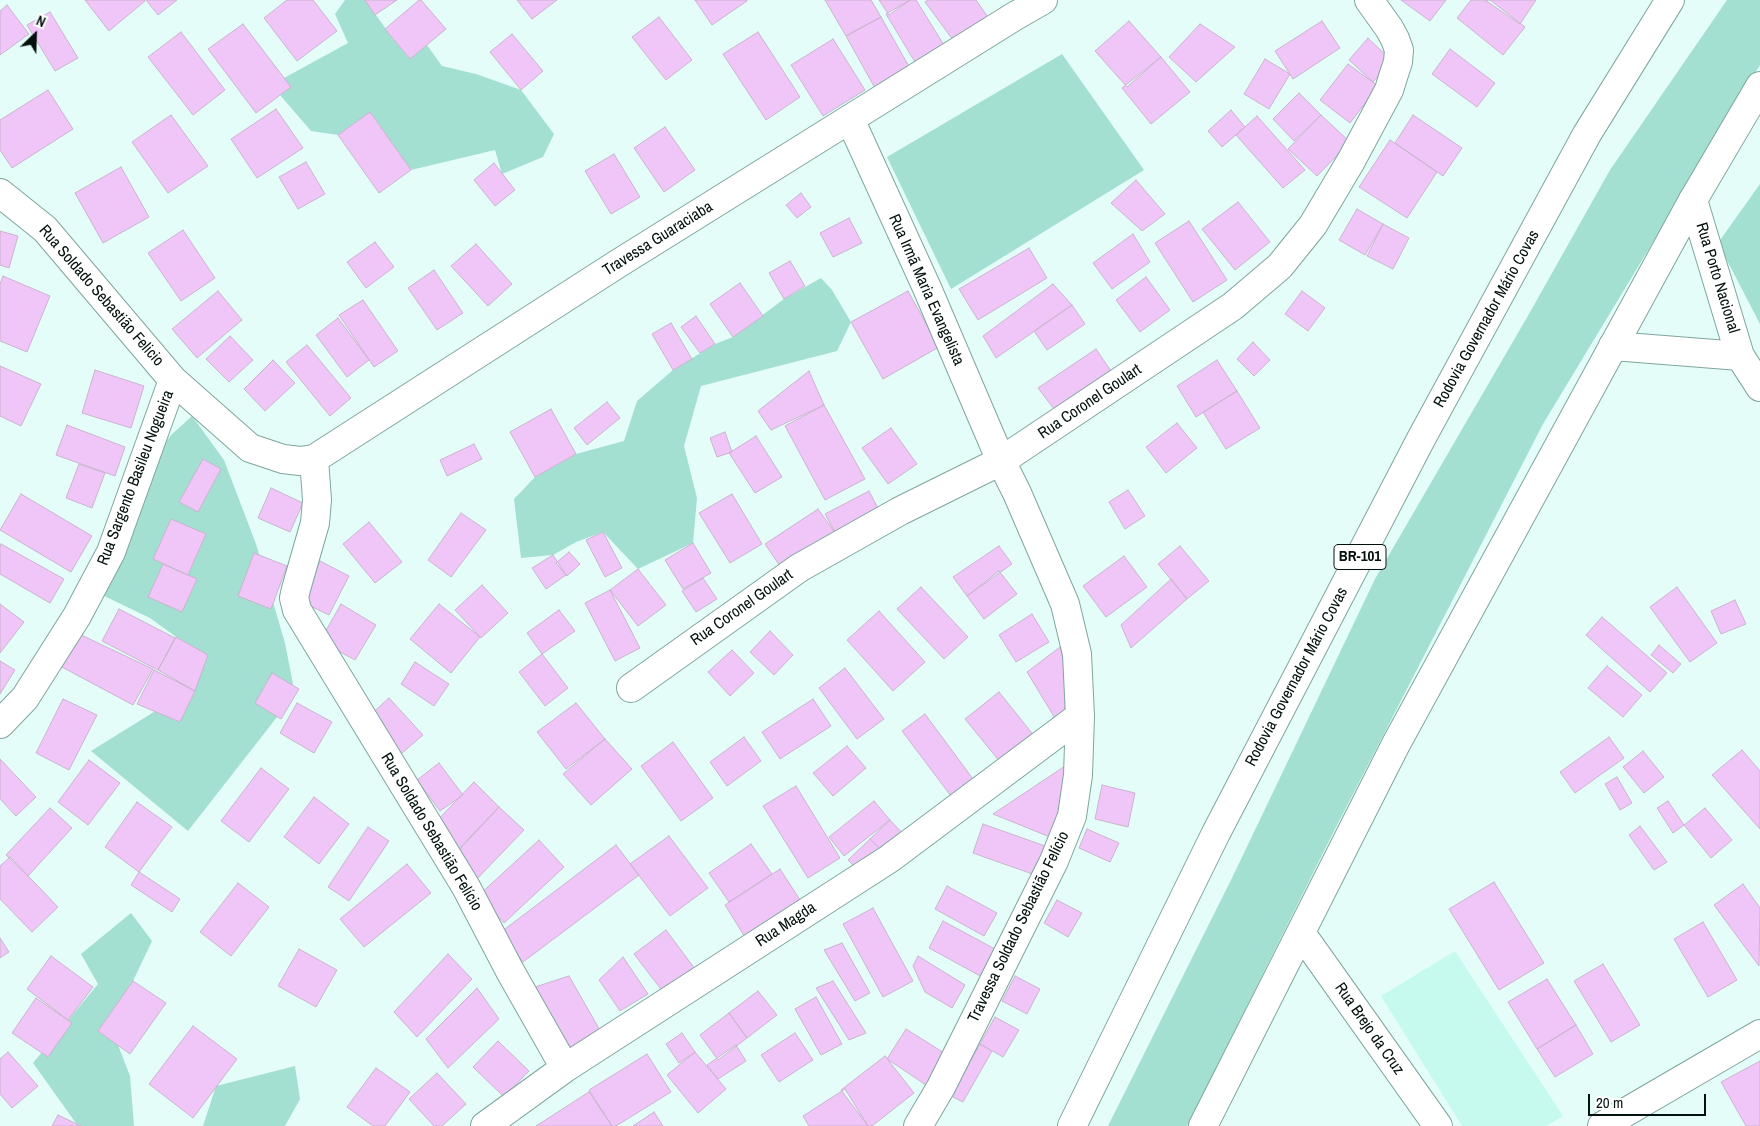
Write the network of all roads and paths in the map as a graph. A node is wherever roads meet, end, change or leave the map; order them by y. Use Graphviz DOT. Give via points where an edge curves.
graph roads {
  1 [pos="1043,0"];
  2 [pos="1369,0"];
  3 [pos="1670,0"];
  4 [pos="1760,86"];
  5 [pos="850,119"];
  6 [pos="0,193"];
  7 [pos="1693,200"];
  8 [pos="1613,346"];
  9 [pos="1740,356"];
  10 [pos="173,380"];
  11 [pos="1760,387"];
  12 [pos="270,455"];
  13 [pos="314,458"];
  14 [pos="1001,461"];
  15 [pos="631,688"];
  16 [pos="1080,716"];
  17 [pos="0,724"];
  18 [pos="1301,933"];
  19 [pos="1760,1034"];
  20 [pos="565,1068"];
  21 [pos="485,1126"];
  22 [pos="918,1126"];
  23 [pos="1072,1126"];
  24 [pos="1202,1126"];
  25 [pos="1438,1126"];
  26 [pos="1602,1126"];
  1 -- 5 [label="main road, Travessa Guaraciaba"];
  2 -- 14 [label="main road, Rua Coronel Goulart" via="1395,39 1399,50 1398,62 1389,90 1313,225 1280,266 1233,306"];
  3 -- 23 [label="main road, Rodovia Governador Mário Covas / BR-101" via="1587,134 1421,439 1216,833"];
  4 -- 7 [label="main road"];
  5 -- 13 [label="main road, Travessa Guaraciaba"];
  5 -- 14 [label="main road, Rua Irmã Maria Evangelista"];
  6 -- 10 [label="main road, Rua Soldado Sebastião Felicio" via="46,229"];
  7 -- 8 [label="main road"];
  7 -- 9 [label="main road, Rua Porto Nacional"];
  8 -- 9 [label="main road, Rua Porto Nacional"];
  8 -- 18 [label="main road" via="1400,736"];
  9 -- 11 [label="main road, Rua Porto Nacional"];
  10 -- 12 [label="main road, Rua Soldado Sebastião Felicio" via="250,448"];
  10 -- 17 [label="main road, Rua Sargento Basileu Nogueira" via="112,552 77,616 25,698"];
  12 -- 13 [label="main road, Travessa Guaraciaba" via="300,461"];
  13 -- 20 [label="main road, Rua Soldado Sebastião Felício" via="315,523 294,598 297,610 466,888"];
  14 -- 15 [label="main road, Rua Coronel Goulart" via="900,511 799,568"];
  14 -- 16 [label="main road, Travessa Soldado Sebastião Felício" via="1065,604 1077,654"];
  16 -- 20 [label="main road, Rua Magda" via="889,859"];
  16 -- 22 [label="main road, Travessa Soldado Sebastião Felício" via="1078,774 1072,816 1045,878"];
  18 -- 24 [label="main road"];
  18 -- 25 [label="main road, Rua Brejo da Cruz"];
  19 -- 26 [label="main road"];
  20 -- 21 [label="main road, Rua Magda"];
}
